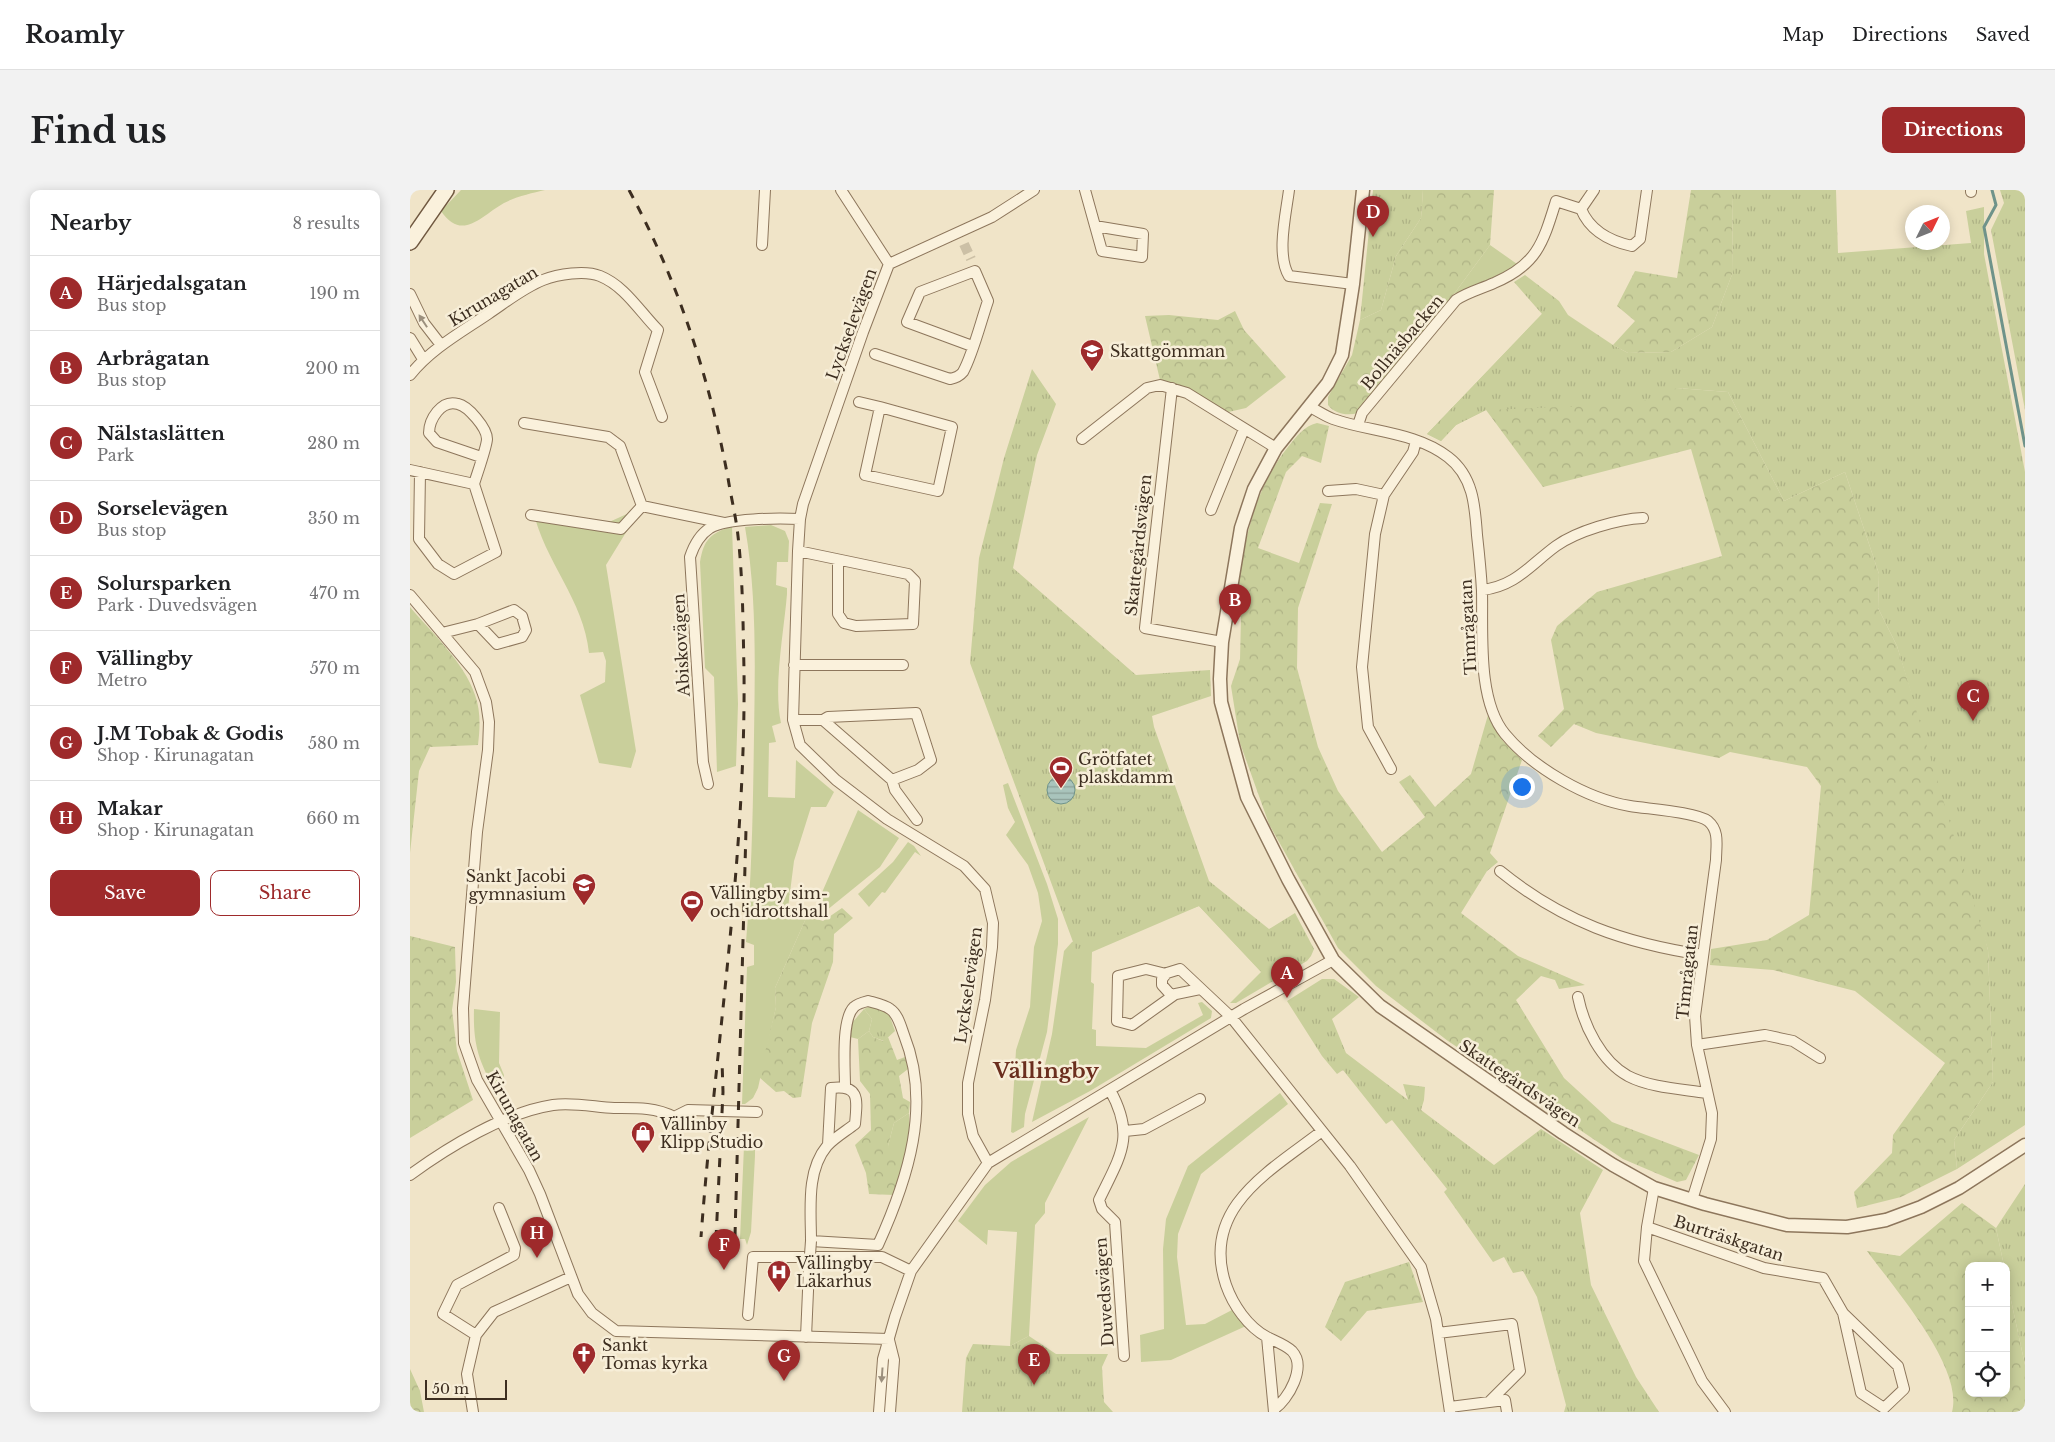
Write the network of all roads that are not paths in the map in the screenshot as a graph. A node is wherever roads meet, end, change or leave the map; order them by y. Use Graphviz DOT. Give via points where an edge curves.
graph roads {
  1 [pos="446,190"];
  2 [pos="765,190"];
  3 [pos="841,190"];
  4 [pos="1034,190"];
  5 [pos="1086,190"];
  6 [pos="1289,190"];
  7 [pos="1363,190"];
  8 [pos="1594,190"];
  9 [pos="1647,190"];
  10 [pos="1581,209"];
  11 [pos="1095,226"];
  12 [pos="410,242"];
  13 [pos="762,245"];
  14 [pos="889,264"];
  15 [pos="1353,284"];
  16 [pos="410,294"];
  17 [pos="410,338"];
  18 [pos="441,345"];
  19 [pos="972,346"];
  20 [pos="874,354"];
  21 [pos="423,359"];
  22 [pos="410,375"];
  23 [pos="1172,388"];
  24 [pos="859,402"];
  25 [pos="880,407"];
  26 [pos="1310,407"];
  27 [pos="662,417"];
  28 [pos="524,423"];
  29 [pos="1358,425"];
  30 [pos="1244,429"];
  31 [pos="1082,439"];
  32 [pos="1416,441"];
  33 [pos="1276,448"];
  34 [pos="481,457"];
  35 [pos="415,471"];
  36 [pos="474,484"];
  37 [pos="1328,491"];
  38 [pos="1384,495"];
  39 [pos="642,506"];
  40 [pos="1211,510"];
  41 [pos="531,515"];
  42 [pos="1644,518"];
  43 [pos="800,519"];
  44 [pos="726,523"];
  45 [pos="798,551"];
  46 [pos="838,560"];
  47 [pos="1482,590"];
  48 [pos="410,594"];
  49 [pos="478,624"];
  50 [pos="442,633"];
  51 [pos="1222,642"];
  52 [pos="794,665"];
  53 [pos="903,665"];
  54 [pos="793,720"];
  55 [pos="824,720"];
  56 [pos="1391,769"];
  57 [pos="892,780"];
  58 [pos="708,784"];
  59 [pos="917,820"];
  60 [pos="1500,871"];
  61 [pos="1703,955"];
  62 [pos="1333,960"];
  63 [pos="1166,974"];
  64 [pos="1200,989"];
  65 [pos="1174,995"];
  66 [pos="1578,997"];
  67 [pos="1231,1017"];
  68 [pos="1697,1045"];
  69 [pos="1820,1058"];
  70 [pos="845,1086"];
  71 [pos="1110,1090"];
  72 [pos="1707,1093"];
  73 [pos="1200,1099"];
  74 [pos="757,1112"];
  75 [pos="499,1121"];
  76 [pos="1124,1131"];
  77 [pos="1322,1131"];
  78 [pos="828,1145"];
  79 [pos="2025,1145"];
  80 [pos="988,1163"];
  81 [pos="410,1175"];
  82 [pos="1654,1188"];
  83 [pos="1692,1200"];
  84 [pos="499,1208"];
  85 [pos="1647,1227"];
  86 [pos="811,1241"];
  87 [pos="911,1272"];
  88 [pos="570,1276"];
  89 [pos="1843,1312"];
  90 [pos="748,1314"];
  91 [pos="1438,1333"];
  92 [pos="476,1336"];
  93 [pos="806,1337"];
  94 [pos="1267,1337"];
  95 [pos="889,1339"];
  96 [pos="1124,1356"];
  97 [pos="1489,1402"];
  98 [pos="1450,1410"];
  99 [pos="1274,1411"];
  100 [pos="473,1412"];
  101 [pos="880,1412"];
  102 [pos="890,1412"];
  103 [pos="1507,1412"];
  104 [pos="1725,1412"];
  1 -- 12 [label="main road"];
  2 -- 13 [label="street"];
  3 -- 14 [label="street"];
  4 -- 14 [label="street, Lyckselevägen" via="992,217"];
  5 -- 11 [label="street"];
  6 -- 15 [label="street" via="1283,267 1289,276"];
  7 -- 15 [label="street, Skattegårdsvägen"];
  8 -- 10 [label="street"];
  9 -- 10 [label="street" via="1640,239 1632,246 1595,231"];
  10 -- 29 [label="street, Bollnäsbacken" via="1556,201 1547,230 1524,267 1456,300 1362,413"];
  11 -- 11 [label="street" via="1102,251 1142,257 1144,234"];
  14 -- 43 [label="street, Lyckselevägen" via="862,332"];
  15 -- 26 [label="street, Skattegårdsvägen" via="1342,355 1328,383"];
  18 -- 16 [label="street, Kirunagatan, one-way" via="424,323"];
  17 -- 21 [label="street"];
  18 -- 21 [label="street, Kirunagatan"];
  18 -- 27 [label="street, Kirunagatan" via="523,290 544,280 566,275 599,275 616,285 658,330 645,372"];
  19 -- 19 [label="street, Lyckselevägen" via="988,301 975,271 920,292 908,322"];
  19 -- 20 [label="street, Lyckselevägen" via="963,371 950,379"];
  21 -- 22 [label="street, Kirunagatan"];
  23 -- 30 [label="street" via="1187,393"];
  23 -- 31 [label="street" via="1160,385 1147,388"];
  23 -- 51 [label="street, Skattegårdsvägen" via="1145,628"];
  24 -- 25 [label="street"];
  25 -- 25 [label="street" via="865,475 938,491 952,426"];
  26 -- 29 [label="street, Timrågatan" via="1333,419"];
  26 -- 33 [label="street, Skattegårdsvägen"];
  28 -- 39 [label="street" via="608,437 620,446"];
  29 -- 32 [label="street, Timrågatan"];
  30 -- 33 [label="street"];
  30 -- 40 [label="street"];
  32 -- 38 [label="street" via="1413,452"];
  32 -- 47 [label="street, Timrågatan" via="1448,457 1465,475 1474,498"];
  33 -- 51 [label="street, Skattegårdsvägen" via="1254,489 1241,528"];
  34 -- 34 [label="street" via="487,436 464,407 450,404 433,415 429,433 437,442"];
  34 -- 36 [label="street"];
  35 -- 36 [label="street"];
  35 -- 36 [label="street" via="419,539 438,564 454,574 496,552"];
  37 -- 38 [label="street" via="1356,489"];
  38 -- 56 [label="street" via="1375,534 1362,667 1368,727"];
  39 -- 41 [label="street" via="621,529"];
  39 -- 44 [label="street, Abiskovägen"];
  42 -- 47 [label="street" via="1630,518 1580,534 1558,545 1508,584"];
  43 -- 44 [label="street, Abiskovägen"];
  43 -- 45 [label="street, Lyckselevägen"];
  44 -- 58 [label="street, Abiskovägen" via="711,528 700,537 690,556 703,762"];
  45 -- 46 [label="street"];
  45 -- 52 [label="street, Lyckselevägen"];
  46 -- 46 [label="street" via="908,574 915,581 912,624 856,626 844,623 838,614"];
  47 -- 61 [label="street, Timrågatan" via="1483,672 1494,716 1517,749 1571,786 1627,806 1700,816 1712,825 1717,835 1716,860"];
  48 -- 50 [label="street, Kirunagatan"];
  49 -- 50 [label="street"];
  50 -- 75 [label="street, Kirunagatan" via="475,672 488,716 488,750 477,832 462,1024 471,1063"];
  51 -- 62 [label="street, Skattegårdsvägen" via="1221,702 1247,797"];
  52 -- 53 [label="street"];
  52 -- 54 [label="street, Lyckselevägen"];
  54 -- 55 [label="street"];
  54 -- 80 [label="street, Lyckselevägen" via="800,745 836,780 888,819 964,866 985,889 993,923 984,1000 968,1083 968,1114 973,1136"];
  55 -- 57 [label="street"];
  55 -- 57 [label="street" via="828,717 916,713 930,760 918,770"];
  57 -- 59 [label="street" via="895,790"];
  60 -- 61 [label="street" via="1529,894 1583,922 1657,948"];
  61 -- 68 [label="street, Timrågatan" via="1695,1016"];
  62 -- 67 [label="street"];
  62 -- 82 [label="street, Skattegårdsvägen" via="1380,1006 1564,1133"];
  63 -- 64 [label="street" via="1180,969"];
  63 -- 65 [label="street" via="1162,985"];
  63 -- 65 [label="street" via="1146,968 1118,976 1117,1021 1132,1025"];
  64 -- 65 [label="street"];
  64 -- 67 [label="street"];
  66 -- 72 [label="street" via="1582,1018 1602,1052 1628,1076 1653,1084"];
  67 -- 71 [label="street"];
  67 -- 77 [label="street"];
  68 -- 69 [label="street" via="1766,1034 1793,1041"];
  68 -- 72 [label="street, Timrågatan"];
  70 -- 78 [label="street" via="831,1088"];
  70 -- 78 [label="street" via="852,1090 857,1100 855,1124"];
  70 -- 86 [label="street" via="845,1039 849,1014 854,1006 868,1001 890,1009 898,1019 910,1050 916,1103 910,1159 896,1204 878,1244"];
  71 -- 76 [label="street, Duvedsvägen" via="1119,1106"];
  71 -- 80 [label="street"];
  72 -- 83 [label="street, Timrågatan" via="1712,1113 1711,1139"];
  73 -- 76 [label="street" via="1144,1129"];
  74 -- 75 [label="street" via="688,1110 674,1117 654,1109 554,1105"];
  75 -- 81 [label="street"];
  75 -- 88 [label="street, Kirunagatan" via="533,1178"];
  76 -- 96 [label="street, Duvedsvägen" via="1122,1151 1099,1200 1102,1209 1115,1222"];
  77 -- 91 [label="street" via="1421,1267"];
  77 -- 94 [label="street" via="1249,1187 1235,1204 1221,1242 1220,1266 1229,1294 1246,1321"];
  78 -- 86 [label="street" via="817,1159 812,1183"];
  79 -- 83 [label="street, Skattegårdsvägen" via="1959,1188 1921,1207 1886,1220 1857,1226 1787,1225"];
  80 -- 87 [label="street"];
  82 -- 83 [label="street, Skattegårdsvägen"];
  82 -- 85 [label="street"];
  84 -- 92 [label="street" via="515,1248 514,1255 457,1284 443,1314"];
  85 -- 89 [label="street, Burträskgatan" via="1764,1268 1823,1278"];
  85 -- 104 [label="street" via="1644,1261 1702,1381"];
  86 -- 93 [label="street, bridge"];
  87 -- 90 [label="street" via="882,1257 753,1257"];
  87 -- 95 [label="street"];
  88 -- 92 [label="street" via="494,1312"];
  88 -- 93 [label="street, Kirunagatan" via="592,1313 616,1331"];
  89 -- 89 [label="street, Burträskgatan" via="1861,1393 1884,1408 1904,1389 1898,1366"];
  91 -- 97 [label="street" via="1512,1324 1520,1371"];
  91 -- 98 [label="street"];
  92 -- 100 [label="street" via="467,1374"];
  93 -- 95 [label="street, Kirunagatan"];
  94 -- 99 [label="street"];
  94 -- 99 [label="street" via="1292,1351 1298,1362 1298,1372 1284,1403"];
  95 -- 101 [label="street, one-way" via="883,1360"];
  95 -- 102 [label="street" via="894,1360"];
  97 -- 98 [label="street"];
  97 -- 103 [label="street" via="1504,1400"];
}
